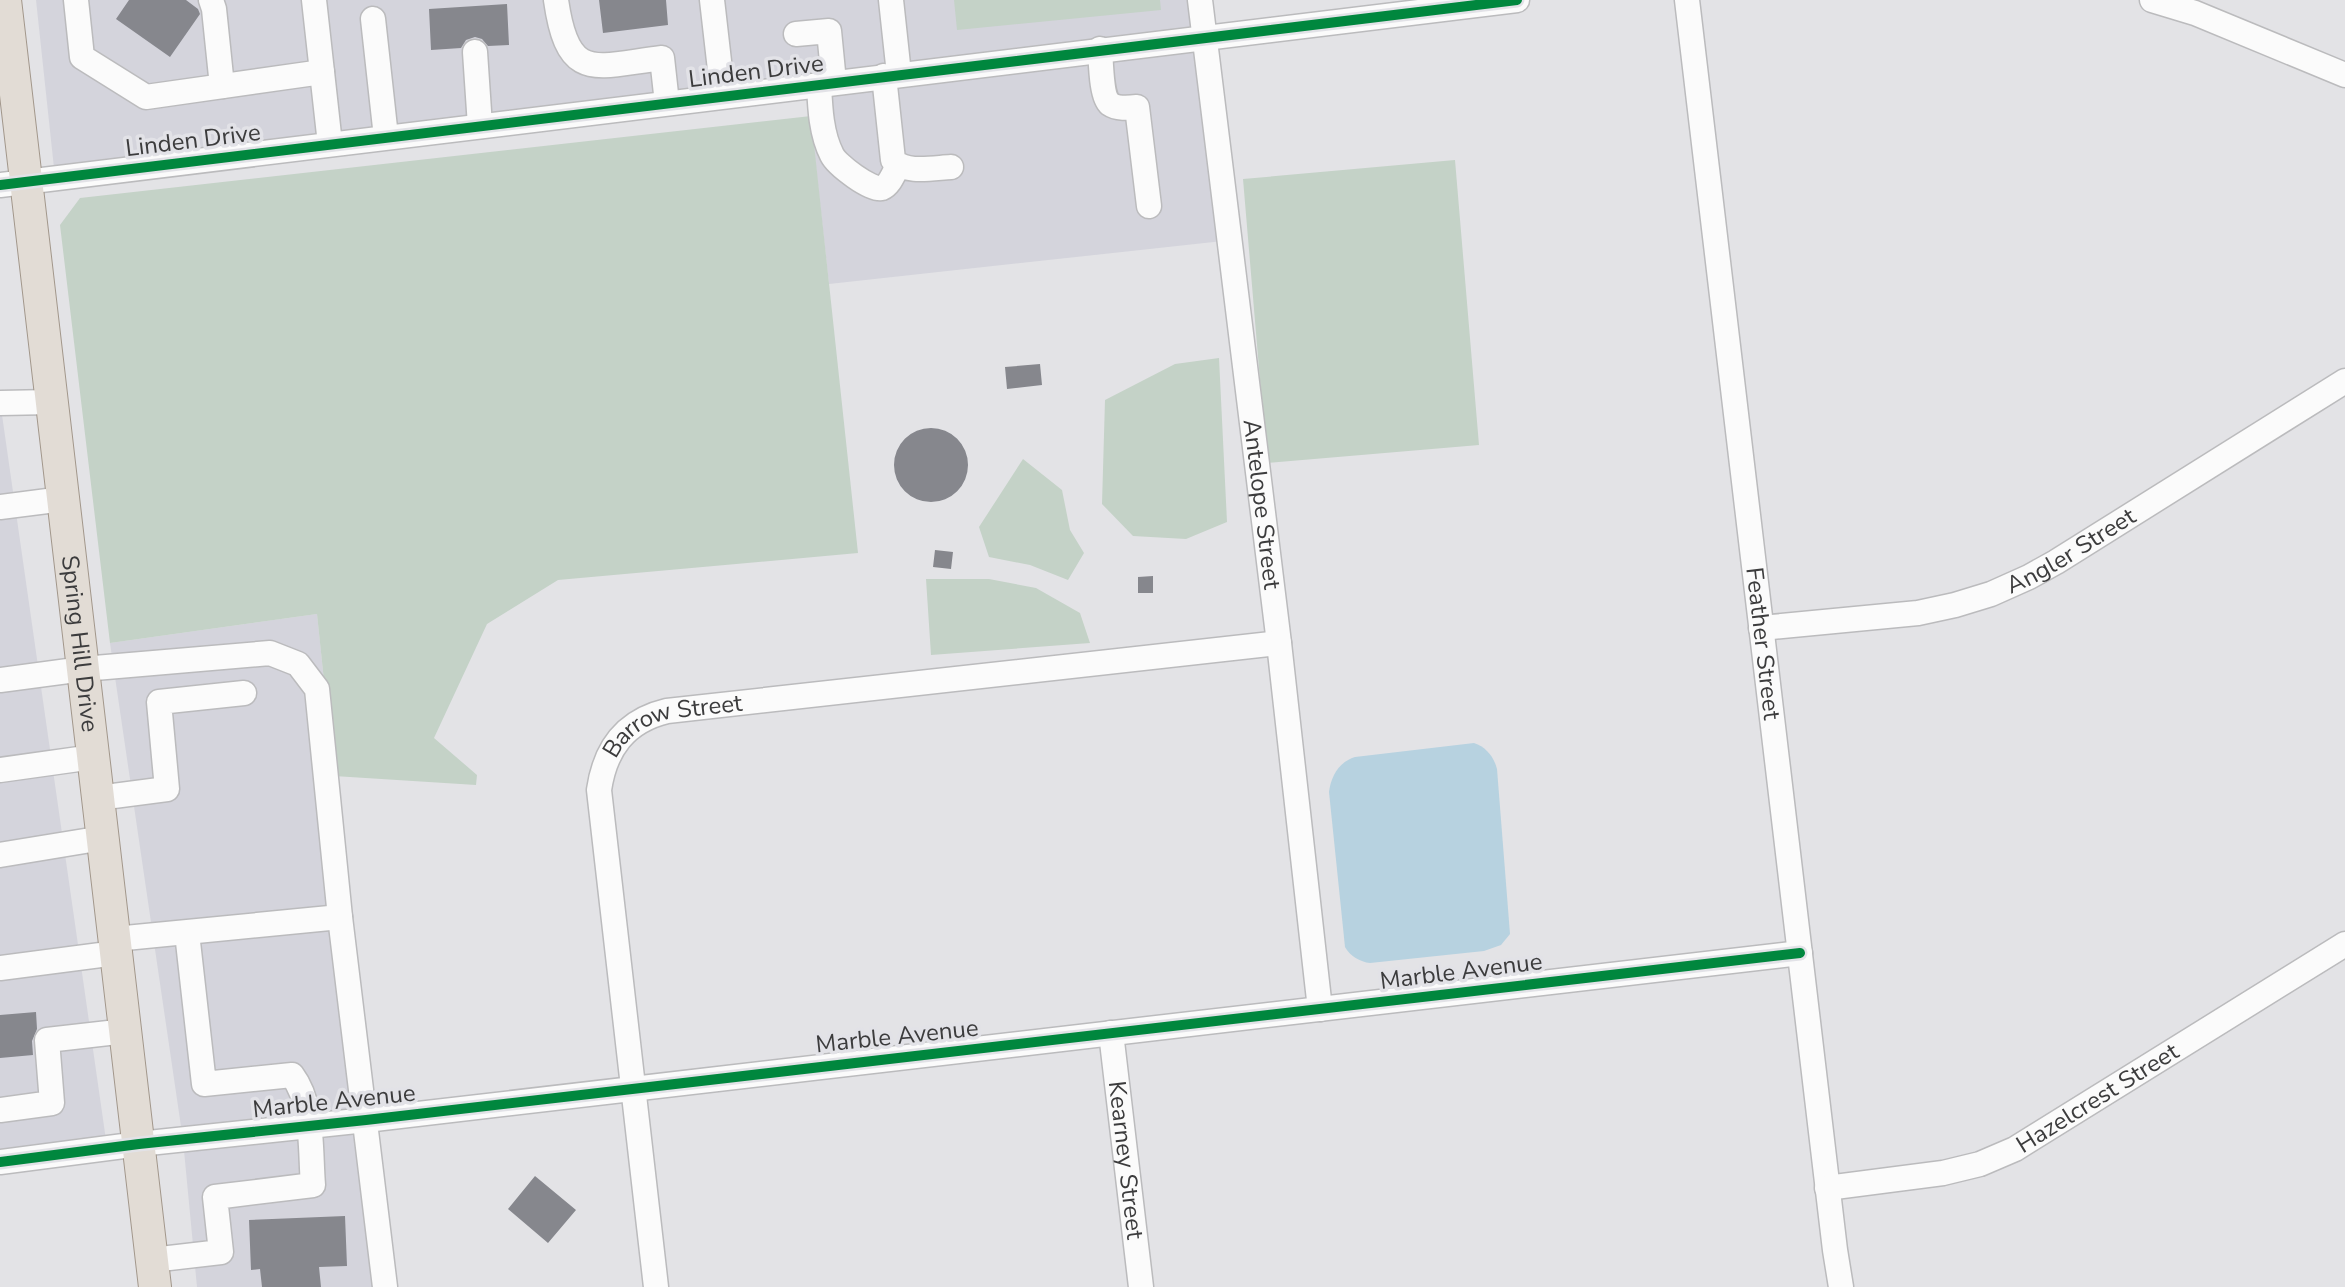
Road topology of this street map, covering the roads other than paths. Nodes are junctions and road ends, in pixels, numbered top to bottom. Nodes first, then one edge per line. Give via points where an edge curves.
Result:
1 (76, 0) edge
2 (211, 0) edge
3 (314, 0) edge
4 (556, 0) edge
5 (712, 0) edge
6 (891, 0) edge
7 (1200, 0) edge
8 (1517, 0) edge
9 (1687, 0) edge
10 (2152, 0) edge
11 (4, 17) edge
12 (373, 19) dead end
13 (796, 34) dead end
14 (1205, 37) junction
15 (1100, 49) junction
16 (475, 52) dead end
17 (322, 72) junction
18 (892, 75) junction
19 (2345, 75) edge
20 (826, 83) junction
21 (222, 86) junction
22 (723, 96) junction
23 (667, 103) junction
24 (480, 126) junction
25 (387, 137) junction
26 (330, 144) junction
27 (898, 166) junction
28 (951, 167) dead end
29 (13, 183) edge
30 (1149, 206) dead end
31 (2345, 381) edge
32 (52, 402) junction
33 (0, 403) edge
34 (63, 499) junction
35 (0, 507) edge
36 (1761, 628) junction
37 (1279, 643) junction
38 (83, 670) junction
39 (0, 680) edge
40 (244, 693) dead end
41 (93, 757) junction
42 (0, 770) edge
43 (98, 798) junction
44 (103, 838) junction
45 (0, 855) edge
46 (340, 917) junction
47 (187, 933) junction
48 (2345, 944) edge
49 (116, 946) junction
50 (1800, 953) junction
51 (0, 968) edge
52 (1320, 1009) junction
53 (125, 1031) junction
54 (1111, 1033) junction
55 (632, 1088) junction
56 (0, 1110) edge
57 (366, 1119) junction
58 (309, 1124) junction
59 (139, 1144) junction
60 (0, 1162) edge
61 (1827, 1188) junction
62 (154, 1273) edge
63 (385, 1287) edge
64 (656, 1287) edge
65 (1140, 1287) edge
66 (1841, 1287) edge

1 - 21 street via 82,57 146,97
2 - 21 street
3 - 17 street
4 - 23 street via 560,26 573,55 583,63 594,66 662,58
5 - 22 street
6 - 18 street
7 - 14 street, Antelope Street
8 - 14 street, Linden Drive
9 - 36 street, Feather Street
10 - 19 street
11 - 29 main road, Spring Hill Drive
12 - 25 street
13 - 20 street via 829,31
14 - 15 street, Linden Drive
14 - 37 street, Antelope Street
15 - 18 street, Linden Drive
15 - 30 street via 1105,98 1111,105 1137,107
16 - 24 street
17 - 21 street
17 - 26 street
18 - 20 street, Linden Drive
18 - 27 street via 893,160
20 - 22 street, Linden Drive
20 - 27 street via 820,112 833,157 874,188 887,184
22 - 23 street, Linden Drive
23 - 24 street, Linden Drive
24 - 25 street, Linden Drive
25 - 26 street, Linden Drive
26 - 29 street, Linden Drive
27 - 28 street
29 - 32 main road, Spring Hill Drive
31 - 36 street, Angler Street via 2056,562 1991,594 1918,613
32 - 33 street
32 - 34 main road, Spring Hill Drive
34 - 35 street
34 - 38 main road, Spring Hill Drive
36 - 50 street, Feather Street
37 - 52 street, Antelope Street
37 - 55 street, Barrow Street via 667,711 641,720 624,732 610,751 599,790
38 - 39 street
38 - 41 main road, Spring Hill Drive
38 - 46 street via 270,653 298,664 317,690
40 - 43 street via 159,702 167,789
41 - 42 street
41 - 43 main road, Spring Hill Drive
43 - 44 main road, Spring Hill Drive
44 - 45 street
44 - 49 main road, Spring Hill Drive
46 - 47 street
46 - 57 street
47 - 49 street
47 - 58 street via 204,1084 292,1075 302,1087
48 - 61 street, Hazelcrest Street via 2015,1149 1943,1173
49 - 51 street
49 - 53 main road, Spring Hill Drive
50 - 52 street, Marble Avenue
50 - 61 street, Feather Street
52 - 54 street, Marble Avenue
53 - 56 street via 47,1040 52,1103
53 - 59 main road, Spring Hill Drive
54 - 55 street, Marble Avenue
54 - 65 street, Kearney Street
55 - 57 street, Marble Avenue
55 - 64 street, Barrow Street
57 - 58 street, Marble Avenue
57 - 63 street
58 - 59 street, Marble Avenue
58 - 62 street via 313,1185 215,1197 221,1252
59 - 60 street, Marble Avenue
59 - 62 main road, Spring Hill Drive
61 - 66 street, Feather Street

